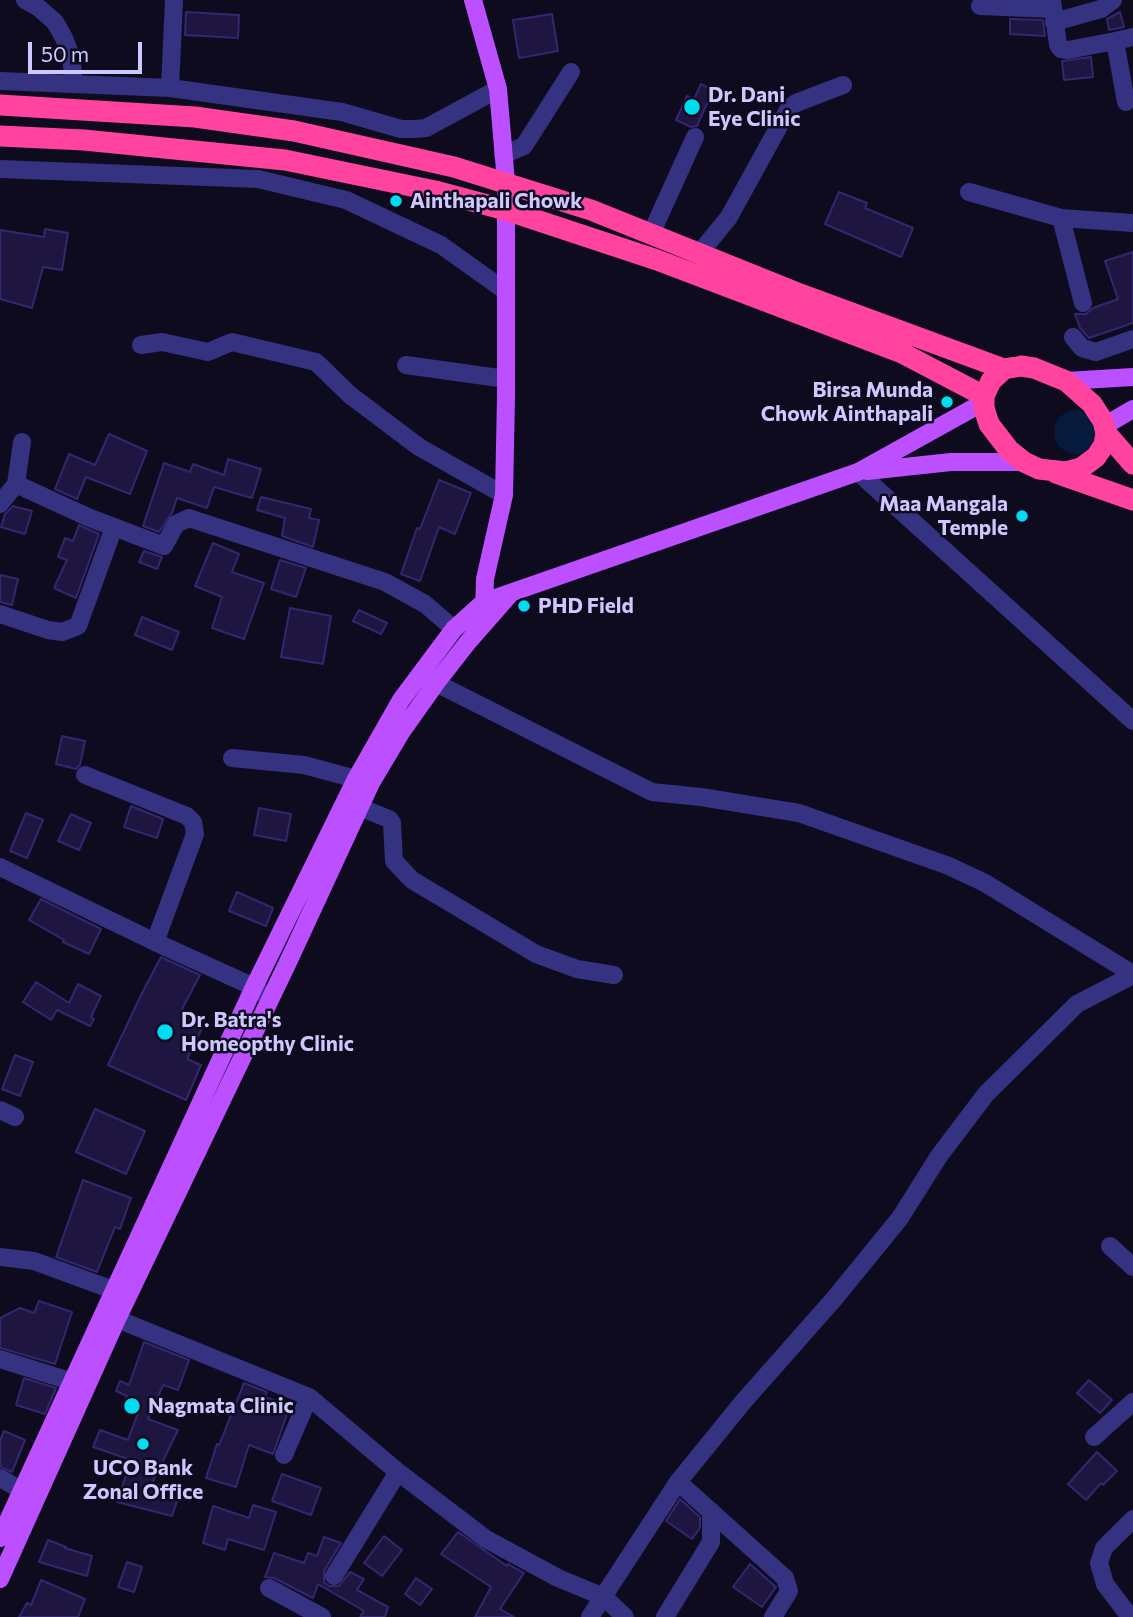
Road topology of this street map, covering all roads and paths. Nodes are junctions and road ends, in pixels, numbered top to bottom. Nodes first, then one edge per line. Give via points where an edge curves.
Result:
1 (25, 0) edge
2 (174, 0) edge
3 (472, 0) edge
4 (1113, 0) edge
5 (980, 6) dead end
6 (1053, 11) edge
7 (1133, 37) edge
8 (1115, 41) junction
9 (571, 72) dead end
10 (1128, 80) edge
11 (0, 81) edge
12 (74, 84) junction
13 (843, 85) dead end
14 (170, 88) junction
15 (498, 89) junction
16 (1126, 102) dead end
17 (0, 105) edge
18 (0, 136) edge
19 (695, 137) dead end
20 (503, 155) junction
21 (0, 169) edge
22 (506, 182) junction
23 (968, 192) dead end
24 (506, 210) junction
25 (1062, 218) junction
26 (1133, 223) edge
27 (651, 234) junction
28 (699, 254) junction
29 (505, 290) junction
30 (1083, 303) dead end
31 (1073, 337) dead end
32 (1133, 339) edge
33 (141, 345) dead end
34 (406, 365) dead end
35 (1004, 369) junction
36 (1133, 377) edge
37 (506, 379) junction
38 (1066, 381) junction
39 (984, 399) junction
40 (1133, 409) edge
41 (1105, 430) junction
42 (22, 442) dead end
43 (1024, 462) junction
44 (1133, 464) edge
45 (858, 472) junction
46 (1053, 472) junction
47 (16, 484) junction
48 (503, 495) junction
49 (1133, 500) edge
50 (0, 504) edge
51 (114, 527) junction
52 (511, 593) junction
53 (484, 603) junction
54 (0, 614) edge
55 (483, 625) junction
56 (454, 629) junction
57 (436, 683) junction
58 (1133, 721) edge
59 (232, 758) dead end
60 (85, 775) dead end
61 (356, 779) junction
62 (359, 807) junction
63 (0, 867) edge
64 (155, 942) junction
65 (1133, 974) edge
66 (614, 975) dead end
67 (254, 987) junction
68 (270, 998) junction
69 (1110, 1246) dead end
70 (0, 1257) edge
71 (1133, 1267) edge
72 (113, 1290) junction
73 (117, 1319) junction
74 (0, 1359) edge
75 (70, 1381) junction
76 (309, 1397) junction
77 (1133, 1402) edge
78 (1094, 1437) dead end
79 (284, 1455) dead end
80 (398, 1472) junction
81 (0, 1478) edge
82 (677, 1482) junction
83 (21, 1490) junction
84 (711, 1511) junction
85 (1133, 1519) edge
86 (0, 1538) edge
87 (334, 1576) dead end
88 (0, 1579) edge
89 (269, 1588) dead end
90 (604, 1597) junction
91 (322, 1617) edge
92 (590, 1617) edge
93 (625, 1617) edge
94 (665, 1617) edge
95 (773, 1617) edge
96 (1130, 1617) edge

1 - 12 street via 55,22 71,56
2 - 14 street
3 - 15 main road
4 - 6 street via 1101,9
5 - 6 street
6 - 8 street via 1061,49
7 - 8 street
8 - 10 street
9 - 20 street via 524,146
10 - 16 street
11 - 12 street
12 - 14 street
13 - 28 street via 789,108 729,218
14 - 15 street via 342,112 415,130
15 - 20 main road
17 - 22 highway via 195,117 293,131
18 - 24 highway via 285,160
19 - 27 street
20 - 22 main road
21 - 29 street via 258,179 346,200 441,245
22 - 24 main road
22 - 27 highway
23 - 25 street
24 - 29 main road
24 - 39 highway via 657,260 902,353
25 - 26 street
25 - 30 street
27 - 28 highway
28 - 35 highway
29 - 37 main road
31 - 32 street via 1082,348 1096,352
33 - 48 street via 162,342 208,352 232,342 316,362 419,447
34 - 37 street
35 - 38 highway via 1034,368
35 - 39 highway via 991,381
36 - 38 main road
37 - 48 main road
38 - 41 highway via 1092,404
39 - 43 highway via 989,424
39 - 45 main road
40 - 41 main road
41 - 44 highway
41 - 46 highway via 1104,445 1096,457 1081,468
42 - 47 street
43 - 45 main road via 951,462
43 - 46 highway
45 - 52 main road
45 - 58 street
46 - 49 highway
47 - 50 street
47 - 51 street
48 - 53 main road
51 - 54 street via 78,626 48,631
51 - 56 street via 164,546 176,524 189,518 393,586 425,604
52 - 53 main road
52 - 55 main road
53 - 55 main road
53 - 56 main road
55 - 57 main road
56 - 61 main road via 401,700
57 - 62 main road via 402,731
57 - 65 street via 652,792 799,813 949,866 985,883
59 - 61 street via 304,765
60 - 64 street via 193,822 194,834
61 - 67 main road
62 - 66 street via 392,823 394,861 412,880 536,954 577,969
62 - 68 main road
63 - 64 street
64 - 67 street
65 - 82 street via 1077,1004 986,1094 900,1218
67 - 68 street
67 - 72 main road
68 - 73 main road
69 - 71 street
70 - 72 street via 34,1261
72 - 75 main road
73 - 76 street
73 - 88 main road
74 - 75 street
75 - 83 main road
76 - 79 street
76 - 80 street
77 - 78 street
80 - 87 street
80 - 90 street via 486,1539
81 - 83 street
82 - 84 street
82 - 90 street
83 - 86 main road
84 - 94 street via 710,1542
84 - 95 street via 785,1578 789,1591
85 - 96 street via 1104,1548 1099,1563 1105,1584
89 - 91 street
90 - 92 street
90 - 93 street

